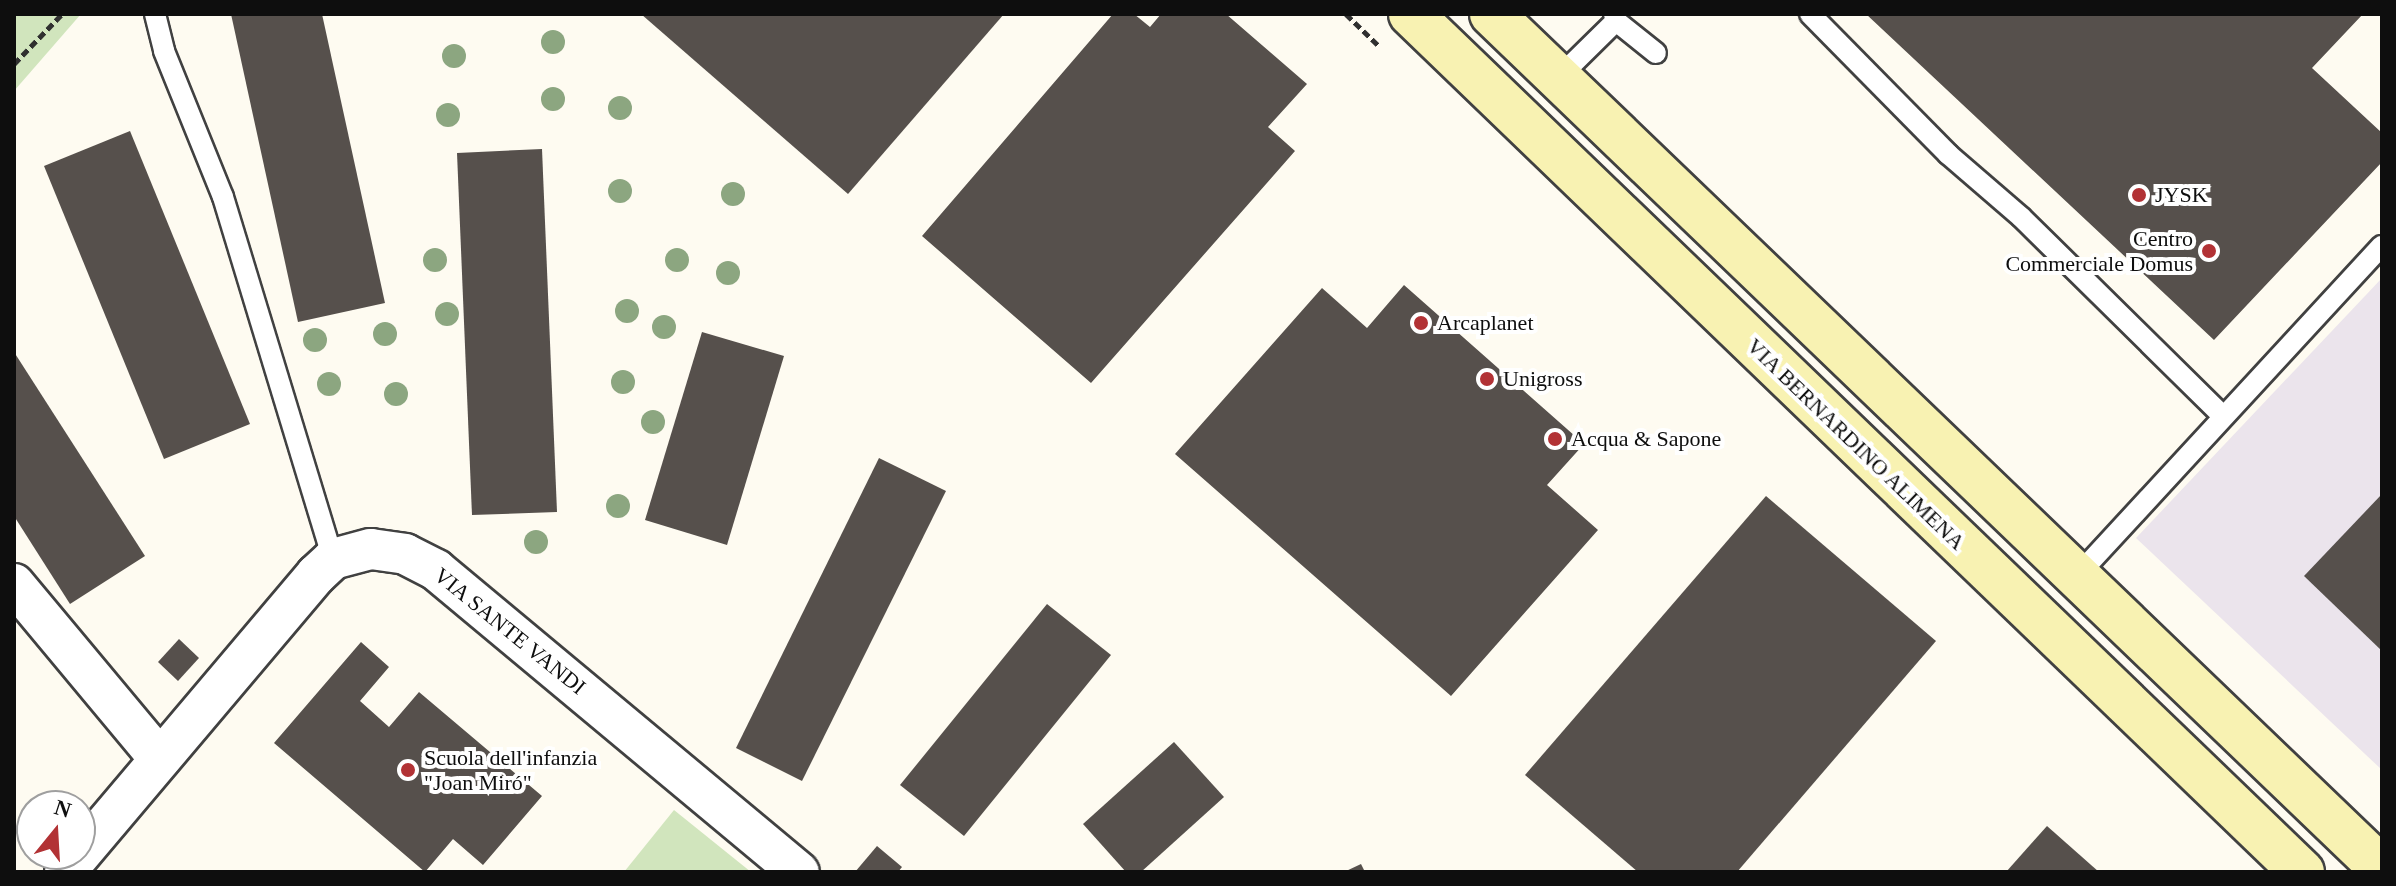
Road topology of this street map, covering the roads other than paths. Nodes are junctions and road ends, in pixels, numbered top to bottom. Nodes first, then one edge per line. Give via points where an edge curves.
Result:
1 (155, 14) edge
2 (1411, 14) edge
3 (1810, 14) edge
4 (1615, 18) edge
5 (1514, 23) edge
6 (1656, 53) dead end
7 (1559, 77) junction
8 (2382, 246) edge
9 (2223, 416) junction
10 (333, 559) junction
11 (2077, 576) junction
12 (14, 584) edge
13 (160, 759) junction
14 (2382, 869) edge
15 (65, 872) edge
16 (799, 872) edge
17 (2302, 872) edge

1 - 10 lane via 164,51 223,197
2 - 17 street, VIA BERNARDINO ALIMENA
3 - 9 lane
4 - 6 lane
4 - 7 lane
5 - 7 street
7 - 11 street
8 - 9 lane
9 - 11 lane
10 - 13 street
10 - 16 street, VIA SANTE VANDI via 352,551 388,550 436,570
11 - 14 street
12 - 13 street
13 - 15 street

